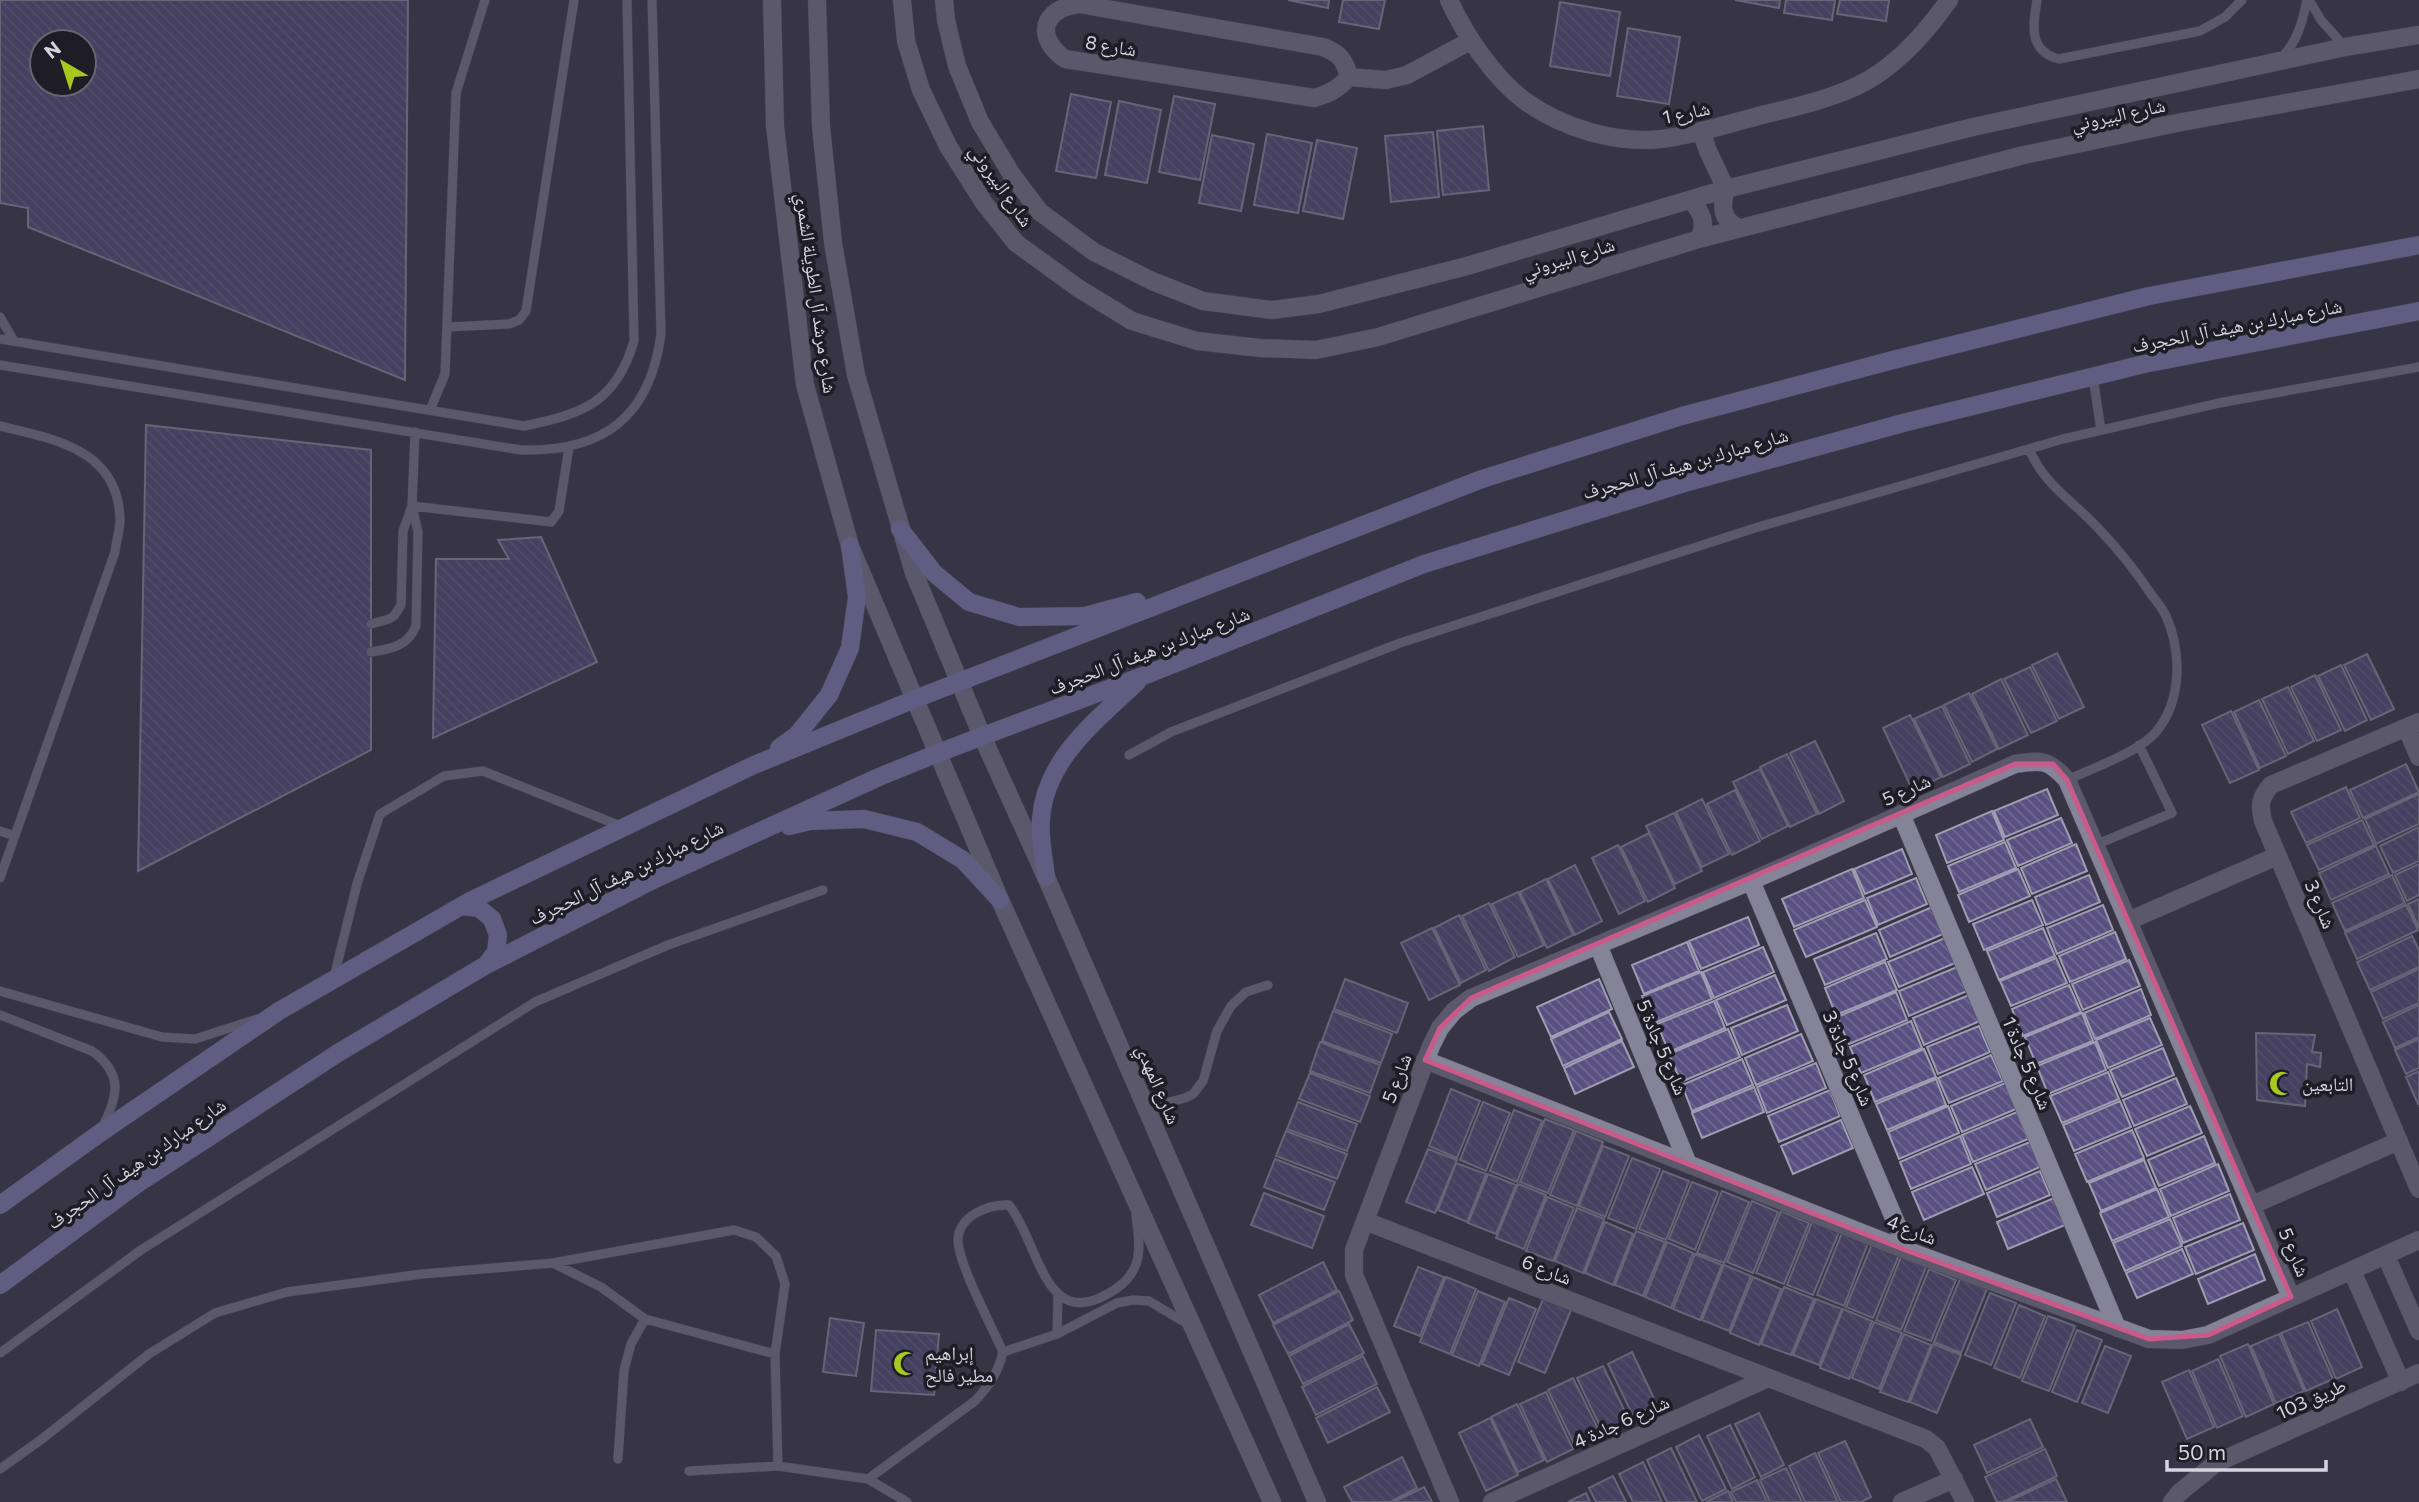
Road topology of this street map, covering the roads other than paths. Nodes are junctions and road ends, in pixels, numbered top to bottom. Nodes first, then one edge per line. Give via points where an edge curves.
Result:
1 (485, 0) edge
2 (574, 0) edge
3 (627, 0) edge
4 (652, 0) edge
5 (772, 0) edge
6 (817, 0) edge
7 (902, 0) edge
8 (944, 0) edge
9 (1449, 0) edge
10 (1949, 0) edge
11 (2037, 0) edge
12 (2242, 0) edge
13 (2308, 0) edge
14 (2419, 35) edge
15 (1470, 41) junction
16 (2345, 47) junction
17 (2277, 62) junction
18 (1349, 77) junction
19 (2419, 79) edge
20 (1701, 131) junction
21 (1726, 189) junction
22 (1691, 200) junction
23 (1739, 228) junction
24 (1699, 239) junction
25 (2419, 244) edge
26 (2419, 311) edge
27 (0, 317) edge
28 (447, 327) junction
29 (0, 339) edge
30 (14, 341) junction
31 (0, 365) edge
32 (2419, 367) edge
33 (2093, 377) junction
34 (430, 410) junction
35 (0, 426) edge
36 (2101, 430) junction
37 (415, 432) junction
38 (569, 447) junction
39 (2029, 449) junction
40 (412, 506) junction
41 (900, 529) junction
42 (850, 546) junction
43 (1219, 581) junction
44 (371, 624) dead end
45 (371, 652) dead end
46 (1143, 676) junction
47 (960, 683) junction
48 (915, 699) junction
49 (2413, 726) edge
50 (982, 736) junction
51 (2139, 745) junction
52 (938, 753) junction
53 (1129, 755) dead end
54 (2419, 757) edge
55 (754, 765) junction
56 (2067, 780) junction
57 (1901, 814) junction
58 (624, 828) junction
59 (0, 831) edge
60 (752, 835) junction
61 (15, 836) junction
62 (2095, 845) junction
63 (2277, 856) junction
64 (1046, 877) junction
65 (0, 878) edge
66 (1751, 881) junction
67 (823, 890) dead end
68 (1000, 900) junction
69 (463, 905) junction
70 (2128, 920) junction
71 (1598, 945) junction
72 (486, 965) junction
73 (333, 980) junction
74 (1268, 985) dead end
75 (0, 991) edge
76 (279, 1012) junction
77 (0, 1015) edge
78 (1425, 1060) junction
79 (1146, 1108) junction
80 (100, 1133) junction
81 (2399, 1141) junction
82 (1688, 1164) junction
83 (2419, 1189) edge
84 (1133, 1197) junction
85 (0, 1205) edge
86 (2252, 1205) junction
87 (1365, 1221) junction
88 (2419, 1240) edge
89 (1909, 1251) junction
90 (2386, 1256) junction
91 (553, 1263) junction
92 (2351, 1271) junction
93 (0, 1284) edge
94 (1058, 1295) junction
95 (2291, 1297) junction
96 (645, 1319) junction
97 (1194, 1328) junction
98 (2117, 1328) junction
99 (2419, 1331) edge
100 (1057, 1334) junction
101 (1003, 1352) junction
102 (0, 1353) edge
103 (775, 1354) junction
104 (2419, 1373) edge
105 (1768, 1378) junction
106 (2401, 1382) junction
107 (618, 1459) dead end
108 (778, 1466) junction
109 (0, 1469) edge
110 (689, 1471) dead end
111 (869, 1479) junction
112 (1954, 1479) junction
113 (907, 1502) edge
114 (1272, 1502) edge
115 (1317, 1502) edge
116 (1450, 1502) edge
117 (1492, 1502) edge
118 (1902, 1502) edge
119 (1965, 1502) edge
120 (2172, 1502) edge

1 - 28 lane via 456,93
2 - 28 lane via 526,311 509,324
3 - 34 lane via 634,341 627,363 612,386 589,407 564,418 524,426
4 - 38 lane via 661,334 657,361 632,412 614,427
5 - 42 street, شارع مرشد آل الطويلة الشمري via 775,126 806,385
6 - 41 street, شارع مرشد آل الطويلة الشمري via 821,126 833,243 856,375
7 - 24 street, شارع البيروني via 906,41 921,90 948,146 1016,243 1132,321 1197,341 1316,350 1378,337
8 - 22 street, شارع البيروني via 957,66 980,122 1040,212 1094,252 1203,301 1272,310 1319,304
9 - 15 street, شارع 1
10 - 20 street, شارع 1 via 1898,59 1857,86
11 - 12 lane via 2034,32 2039,48 2059,59 2200,31 2225,17
13 - 16 lane
13 - 17 lane via 2292,48
14 - 16 street, شارع البيروني
15 - 18 street via 1407,75 1385,80
15 - 20 street, شارع 1 via 1525,101 1589,132 1660,139
16 - 17 street, شارع البيروني
17 - 21 street, شارع البيروني via 1973,127
18 - 18 street, شارع 8 via 1346,63 1323,47 1079,4 1056,11 1046,29 1052,50 1065,59 1314,98 1340,88
19 - 23 street, شارع البيروني via 2024,155
20 - 21 street
21 - 22 street, شارع البيروني
21 - 23 street via 1723,209 1726,218
22 - 24 street via 1703,219
23 - 24 street, شارع البيروني
25 - 43 main road, شارع مبارك بن هيف آل الحجرف via 2149,296 1682,416 1482,479
26 - 33 main road, شارع مبارك بن هيف آل الحجرف
27 - 30 lane
28 - 34 lane via 445,374
29 - 30 lane
30 - 34 lane
31 - 37 lane
32 - 36 lane via 2219,402
33 - 36 lane
33 - 46 main road, شارع مبارك بن هيف آل الحجرف via 1702,479 1424,564
35 - 61 lane via 57,440 103,468 116,492 120,521 115,552
36 - 39 lane
37 - 38 lane via 521,450
37 - 40 lane
38 - 40 lane via 559,512 551,522
39 - 51 lane via 2053,487 2132,566 2166,616 2178,665 2172,705 2155,734
39 - 53 lane via 1755,528 1400,643 1171,732
40 - 44 lane via 403,531 401,605 394,616
40 - 45 lane via 418,532 416,626 400,646
41 - 43 main road via 934,573 969,602 1019,617 1085,616
41 - 47 street, شارع مرشد آل الطويلة الشمري
42 - 48 street, شارع مرشد آل الطويلة الشمري
42 - 55 main road via 857,597 845,660 829,695 797,735
43 - 47 main road, شارع مبارك بن هيف آل الحجرف
46 - 50 main road, شارع مبارك بن هيف آل الحجرف
46 - 64 main road via 1073,743 1048,783 1041,820
47 - 48 main road, شارع مبارك بن هيف آل الحجرف
47 - 50 street, شارع المهدي
48 - 52 street
48 - 55 main road, شارع مبارك بن هيف آل الحجرف
49 - 54 street
49 - 63 street, شارع 3 via 2271,785 2259,805
50 - 52 main road, شارع مبارك بن هيف آل الحجرف
50 - 64 street, شارع المهدي
51 - 56 lane
51 - 62 lane via 2172,813
52 - 60 main road, شارع مبارك بن هيف آل الحجرف
52 - 68 street
55 - 58 main road, شارع مبارك بن هيف آل الحجرف
56 - 57 street, شارع 5 via 2053,764 2038,760 2015,764
56 - 62 street, شارع 5
57 - 66 street, شارع 5
57 - 98 street, شارع 5 جادة 1
58 - 69 main road, شارع مبارك بن هيف آل الحجرف
58 - 73 lane via 483,771 444,776 380,814
59 - 61 lane
60 - 68 main road via 810,821 864,819 917,832 963,860
60 - 72 main road, شارع مبارك بن هيف آل الحجرف
61 - 65 lane
62 - 70 street, شارع 5
63 - 70 street
63 - 81 street, شارع 3
64 - 79 street, شارع المهدي
66 - 71 street, شارع 5
66 - 89 street, شارع 5 جادة 3
67 - 102 lane via 668,945 535,1002 141,1250
68 - 84 street
69 - 72 main road via 479,908 492,919 498,935 496,951
69 - 73 main road, شارع مبارك بن هيف آل الحجرف
70 - 86 street, شارع 5
71 - 78 street, شارع 5 via 1471,998 1440,1028
71 - 82 street, شارع 5 جادة 5
72 - 93 main road, شارع مبارك بن هيف آل الحجرف via 338,1053 137,1184
73 - 76 main road, شارع مبارك بن هيف آل الحجرف
74 - 79 lane via 1246,992 1231,1006 1217,1031 1199,1088 1185,1098
75 - 76 lane via 178,1039 195,1039
76 - 80 main road, شارع مبارك بن هيف آل الحجرف
77 - 80 lane via 102,1058 112,1071 116,1089
78 - 82 street, شارع 4
78 - 87 street, شارع 5
79 - 115 street, شارع المهدي
80 - 85 main road, شارع مبارك بن هيف آل الحجرف
81 - 83 street, شارع 3
81 - 86 street
82 - 89 street, شارع 4
84 - 94 lane via 1139,1256 1133,1275 1103,1296 1086,1301 1068,1301
84 - 97 street
86 - 95 street, شارع 5
87 - 105 street, شارع 6
87 - 116 street via 1353,1250 1354,1275
88 - 90 street
89 - 98 street, شارع 4
90 - 92 street, شارع 4
90 - 99 street
91 - 96 lane via 601,1287
91 - 103 lane via 734,1230 756,1237 776,1256 785,1284
91 - 109 lane via 287,1292 215,1313 149,1354
92 - 95 street, شارع 4
92 - 106 street
94 - 100 lane
94 - 101 lane via 1049,1286 1020,1218 1009,1205 975,1213 959,1232 958,1245
95 - 98 street, شارع 4 via 2208,1335 2182,1340 2149,1339
96 - 103 lane
96 - 107 lane via 624,1370
97 - 100 lane via 1149,1301 1133,1300 1117,1303
97 - 114 street
100 - 101 lane
101 - 111 lane via 990,1385 975,1401
103 - 108 lane
104 - 106 street, طريق 103
105 - 112 street, شارع 6 via 1926,1439 1937,1448
105 - 117 street, شارع 6 جادة 4
106 - 120 street, طريق 103 via 2216,1463
108 - 110 lane
108 - 111 lane
111 - 113 lane
112 - 118 street
112 - 119 street, شارع 6

